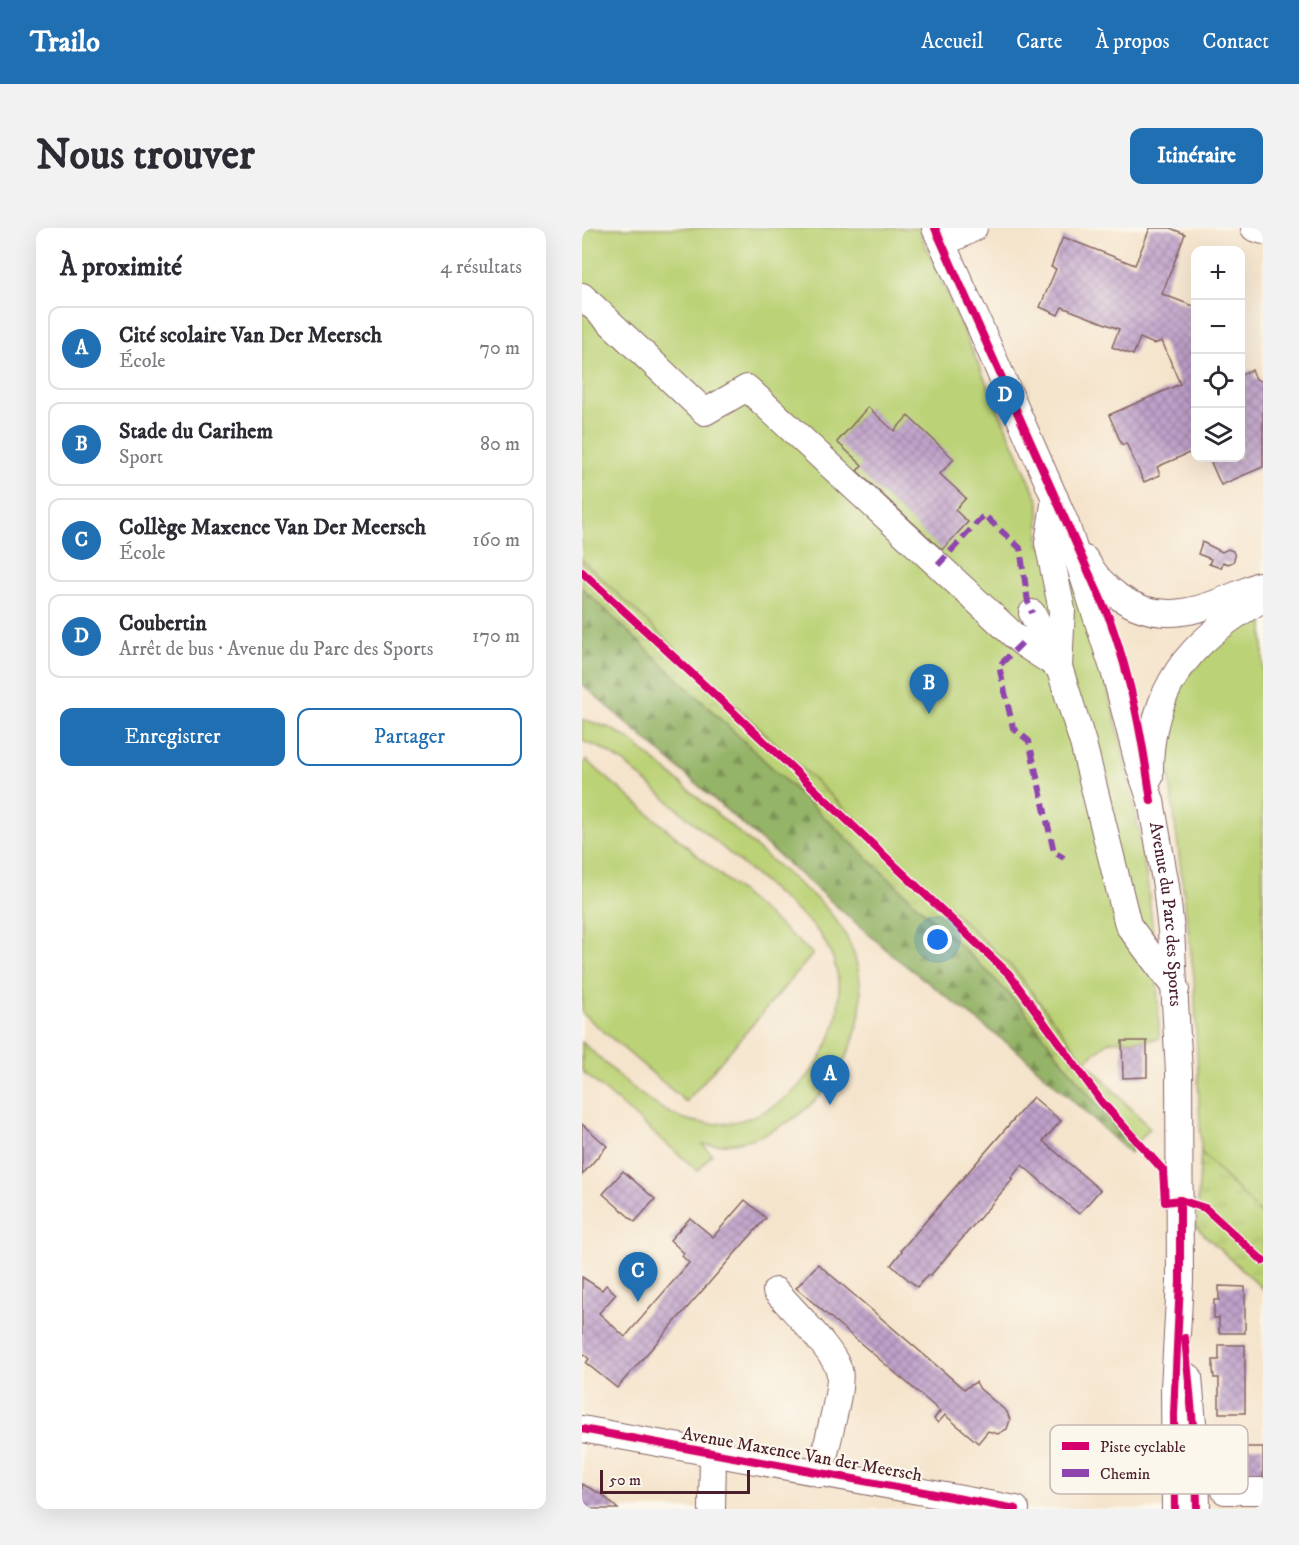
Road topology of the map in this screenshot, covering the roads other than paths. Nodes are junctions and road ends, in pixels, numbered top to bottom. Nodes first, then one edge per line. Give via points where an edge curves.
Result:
1 (974, 228) edge
2 (1254, 228) edge
3 (1263, 231) edge
4 (938, 236) edge
5 (582, 296) edge
6 (1055, 497) junction
7 (1066, 524) junction
8 (1263, 583) edge
9 (1263, 599) edge
10 (1032, 613) dead end
11 (1059, 667) junction
12 (1151, 801) junction
13 (1176, 989) junction
14 (1180, 1281) junction
15 (776, 1291) dead end
16 (1174, 1425) edge
17 (1193, 1425) edge
18 (582, 1429) edge
19 (713, 1454) junction
20 (820, 1473) junction
21 (1197, 1494) edge
22 (712, 1509) edge
23 (1016, 1509) edge
24 (1197, 1509) edge

1 - 4 street
2 - 3 street
4 - 6 street, Avenue du Parc des Sports
5 - 11 street via 705,412 747,388 1022,643
6 - 7 street, Avenue du Parc des Sports
6 - 11 street via 1048,543 1062,610
7 - 8 street via 1098,577 1111,591 1138,608 1170,614 1191,611
7 - 12 street, Avenue du Parc des Sports
9 - 12 street via 1196,646 1173,679 1152,739
10 - 11 street
11 - 13 street via 1083,743 1128,925
12 - 13 street, Avenue du Parc des Sports via 1166,886
13 - 14 street, Avenue du Parc des Sports
14 - 16 street, Avenue du Parc des Sports
14 - 17 street, Avenue du Parc des Sports
15 - 20 street via 839,1371
18 - 19 street, Avenue Maxence Van der Meersch
19 - 20 street, Avenue Maxence Van der Meersch
19 - 22 street
20 - 23 street, Avenue Maxence Van der Meersch
21 - 24 street, Avenue du Parc des Sports

